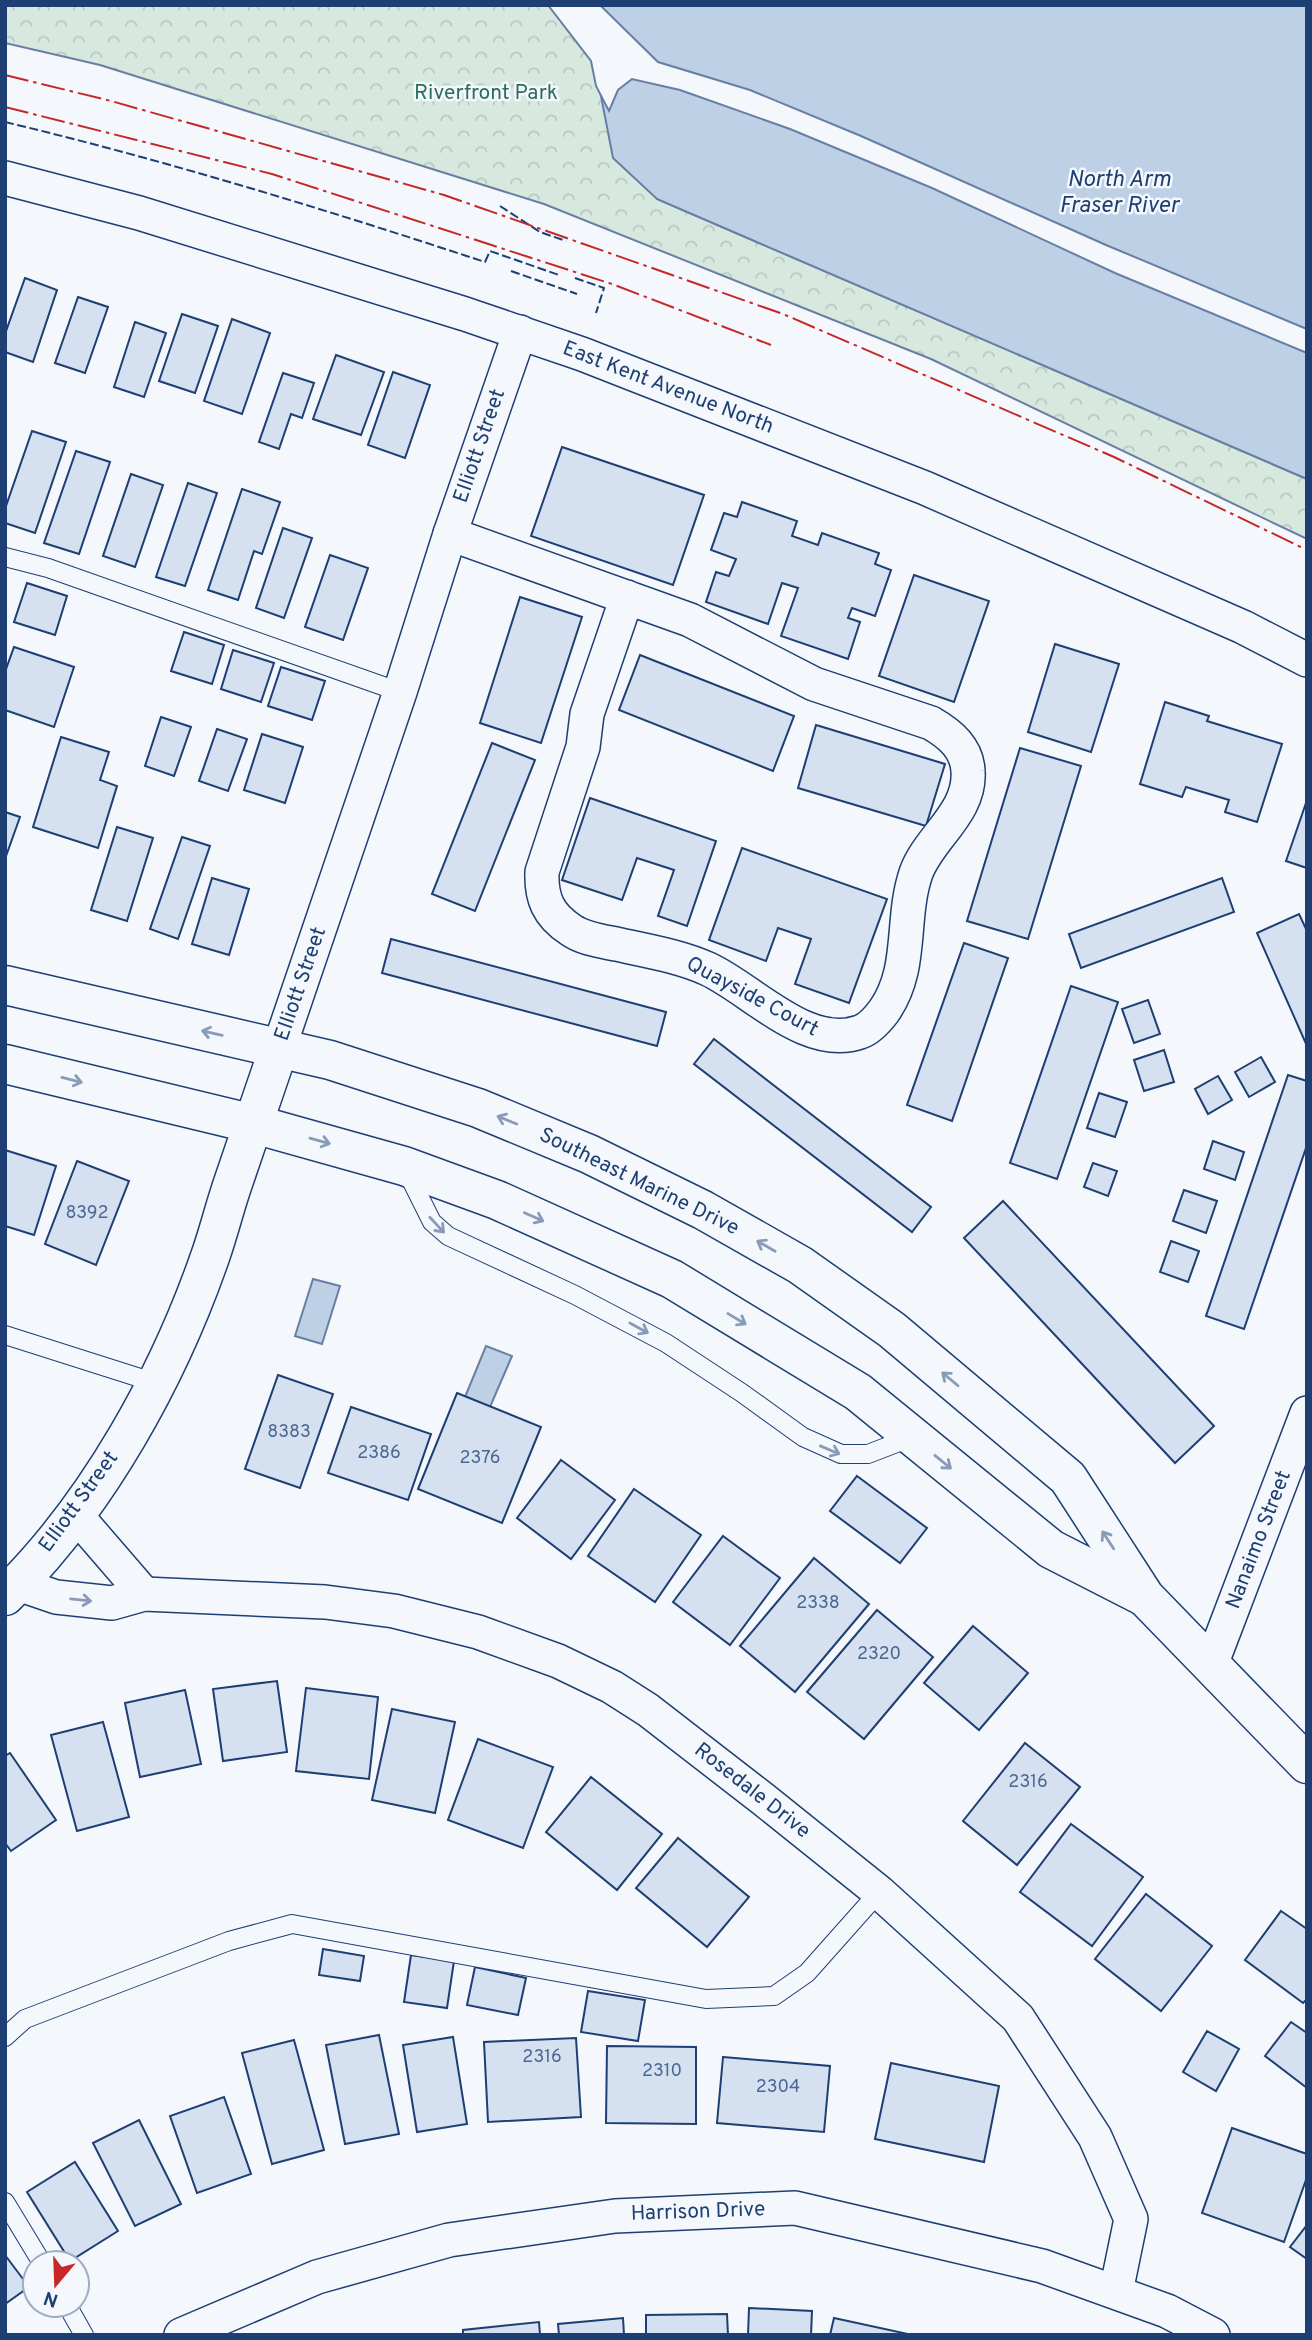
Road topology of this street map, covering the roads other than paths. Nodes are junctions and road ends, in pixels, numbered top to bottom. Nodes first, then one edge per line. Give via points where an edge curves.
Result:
1 (5, 178) edge
2 (520, 332) junction
3 (450, 534) junction
4 (5, 557) edge
5 (627, 597) junction
6 (1307, 660) edge
7 (400, 692) junction
8 (5, 985) edge
9 (279, 1048) junction
10 (5, 1064) edge
11 (254, 1124) junction
12 (404, 1166) junction
13 (5, 1335) edge
14 (156, 1382) junction
15 (1307, 1413) edge
16 (913, 1437) junction
17 (75, 1514) junction
18 (11, 1590) edge
19 (144, 1594) junction
20 (1145, 1597) junction
21 (1211, 1665) junction
22 (1307, 1765) edge
23 (879, 1892) junction
24 (5, 2037) edge
25 (5, 2202) edge
26 (34, 2249) edge
27 (1116, 2292) junction
28 (75, 2319) edge
29 (85, 2335) edge
30 (181, 2335) edge
31 (1213, 2335) edge

1 - 2 street, East Kent Avenue North via 139,213
2 - 3 street, Elliott Street
2 - 6 street, East Kent Avenue North via 925,488 1243,627
3 - 5 street, Quayside Court
3 - 7 street, Elliott Street
4 - 7 lane
5 - 5 street, Quayside Court via 690,620 814,684 932,723 946,731 967,757 969,774 960,805 916,873 895,996 863,1031 846,1036 806,1029 710,970 572,931 545,903 542,872 583,747 587,714
7 - 9 street, Elliott Street
9 -> 8 main road, Southeast Marine Drive
9 - 11 main road, Elliott Street
20 -> 9 main road, Southeast Marine Drive via 1068,1478 892,1330 800,1265 703,1210 589,1154 478,1108
10 -> 11 main road, Southeast Marine Drive
11 -> 12 main road, Southeast Marine Drive
11 - 14 main road, Elliott Street via 211,1255
12 -> 16 main road, Southeast Marine Drive via 498,1200 672,1279 858,1392
12 -> 16 lane via 432,1222 448,1236 666,1343 803,1437 841,1454 868,1454
13 - 14 lane
14 - 17 main road, Elliott Street
15 - 21 street, Nanaimo Street
16 -> 20 main road, Southeast Marine Drive via 1051,1549
17 - 18 main road, Elliott Street
17 - 19 street
18 -> 19 street, Rosedale Drive via 112,1603
19 - 23 street, Rosedale Drive via 325,1602 394,1611 478,1632 558,1661 648,1710
20 - 21 main road, Southeast Marine Drive
21 - 22 main road, Southeast Marine Drive
23 - 24 lane via 807,1973 775,1996 706,1999 292,1924 229,1941 25,2019
23 - 27 street, Rosedale Drive via 1018,2018 1095,2137 1131,2220
25 - 26 lane
27 - 30 street, Harrison Drive via 1042,2266 795,2208 615,2216 449,2240 317,2277
27 - 31 street, Harrison Drive
28 - 29 lane

